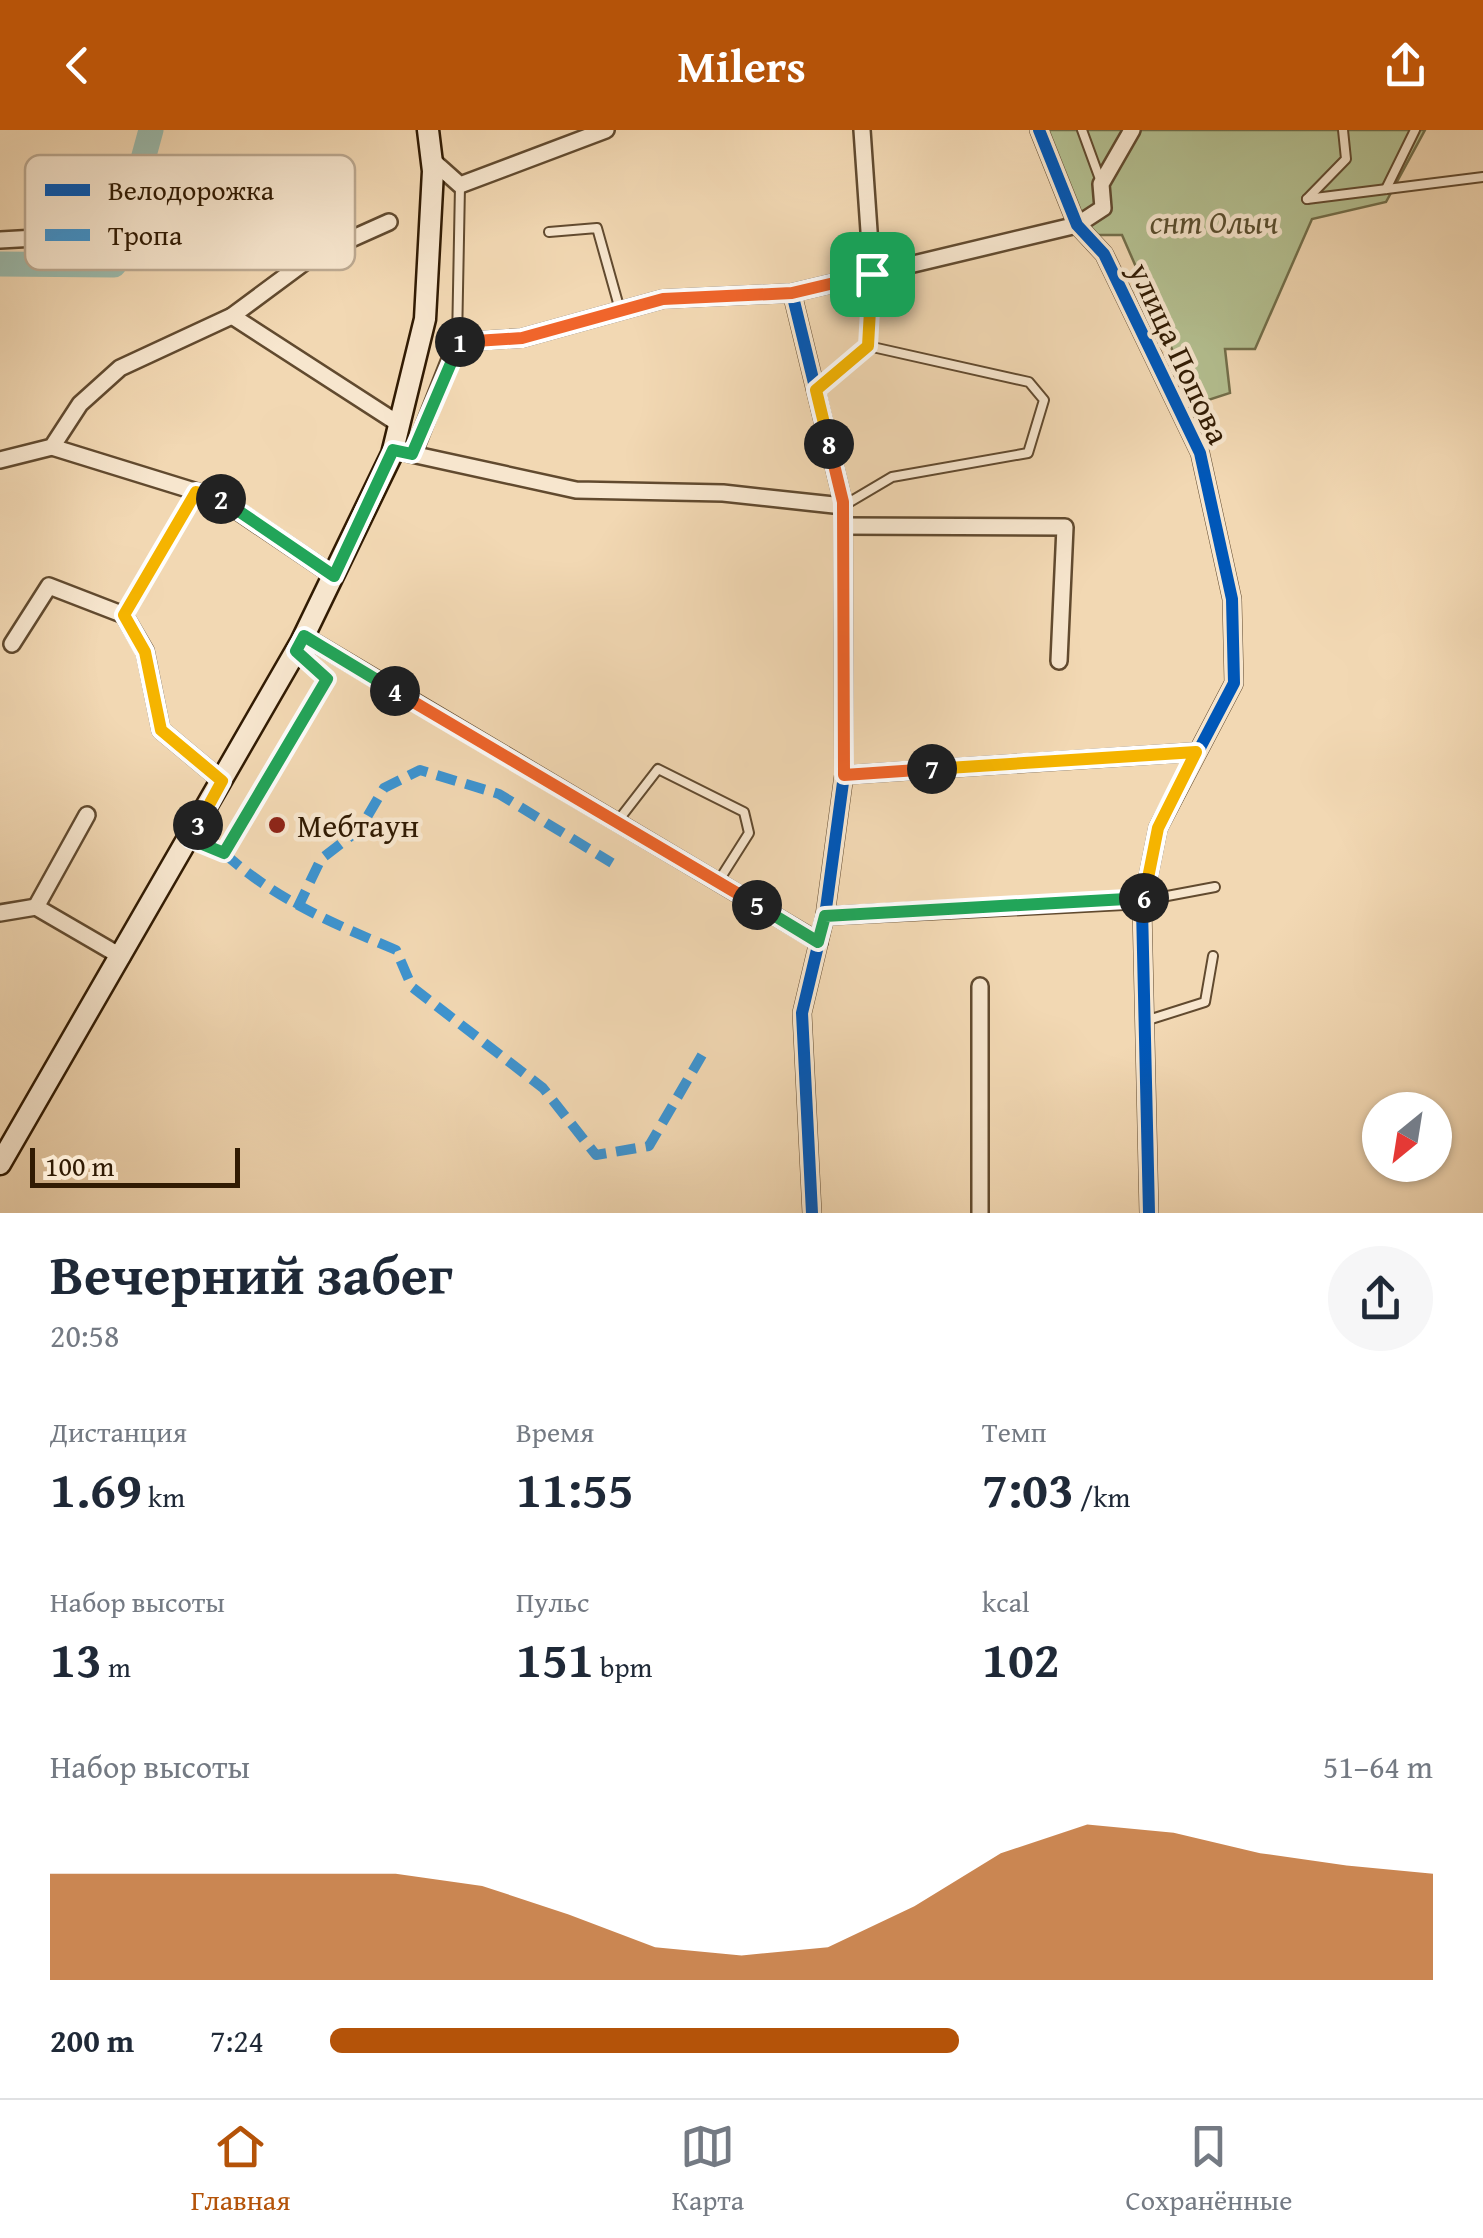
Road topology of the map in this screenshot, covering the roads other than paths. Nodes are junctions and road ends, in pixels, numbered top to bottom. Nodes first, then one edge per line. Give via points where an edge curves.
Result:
1 (428, 130) edge
2 (606, 130) edge
3 (862, 130) edge
4 (1039, 130) edge
5 (1082, 130) edge
6 (1132, 130) edge
7 (1343, 130) edge
8 (1414, 130) edge
9 (432, 160) junction
10 (1483, 176) edge
11 (1101, 184) junction
12 (460, 185) junction
13 (1386, 189) junction
14 (389, 222) dead end
15 (1076, 225) junction
16 (549, 232) dead end
17 (355, 237) edge
18 (25, 239) edge
19 (0, 240) edge
20 (294, 270) edge
21 (872, 274) junction
22 (792, 293) junction
23 (620, 310) junction
24 (232, 316) junction
25 (457, 342) junction
26 (868, 346) junction
27 (816, 390) junction
28 (400, 424) junction
29 (52, 447) junction
30 (403, 452) junction
31 (0, 460) edge
32 (196, 492) junction
33 (843, 506) junction
34 (843, 526) junction
35 (334, 576) junction
36 (124, 615) junction
37 (12, 644) dead end
38 (300, 644) junction
39 (1059, 661) dead end
40 (1196, 752) junction
41 (844, 775) junction
42 (222, 781) junction
43 (87, 816) dead end
44 (617, 822) junction
45 (190, 839) junction
46 (718, 882) junction
47 (1215, 887) dead end
48 (1143, 900) junction
49 (36, 907) junction
50 (0, 913) edge
51 (825, 916) junction
52 (818, 942) junction
53 (1214, 956) dead end
54 (122, 957) junction
55 (980, 986) dead end
56 (1144, 1021) junction
57 (0, 1164) edge
58 (812, 1213) edge
59 (980, 1213) edge
60 (1149, 1213) edge

1 - 9 main road
2 - 12 street
3 - 21 street
4 - 15 street, улица Попова
5 - 11 lane
6 - 11 street
7 - 13 lane via 1346,159 1307,199
8 - 13 lane
9 - 12 street
9 - 28 main road via 425,319
10 - 13 lane
11 - 15 street via 1104,208
12 - 25 lane
14 - 17 street
15 - 21 street
15 - 40 street, улица Попова via 1104,254 1200,453 1232,599 1234,683
16 - 23 lane via 596,228
18 - 19 street
20 - 24 street
21 - 22 street
21 - 26 lane
22 - 23 street via 663,299
22 - 27 street
23 - 25 street via 522,338
24 - 28 street
24 - 29 street via 120,368 80,404
25 - 30 street
26 - 27 lane
26 - 33 lane via 1029,382 1044,400 1028,453 892,478
27 - 33 street
28 - 30 main road
29 - 31 street
29 - 32 street
30 - 33 street via 576,490 722,493
30 - 35 main road
32 - 35 street via 220,499
32 - 36 lane
33 - 34 street
34 - 39 street via 1065,527
34 - 41 street
35 - 38 main road
36 - 37 street via 49,586
36 - 42 street via 145,652 161,730
38 - 42 main road
38 - 44 street
38 - 45 lane via 327,679 224,853
40 - 41 street
40 - 48 street, улица Попова via 1158,828
41 - 51 street
42 - 45 main road
43 - 49 street
44 - 46 street
44 - 46 lane via 658,769 744,812 749,832
45 - 54 main road
46 - 52 street
47 - 48 lane
48 - 51 street
48 - 56 street, улица Попова
49 - 50 street
49 - 54 street
51 - 52 street
52 - 58 street via 802,1012
53 - 56 lane via 1205,1002
54 - 57 main road
55 - 59 street
56 - 60 street, улица Попова

